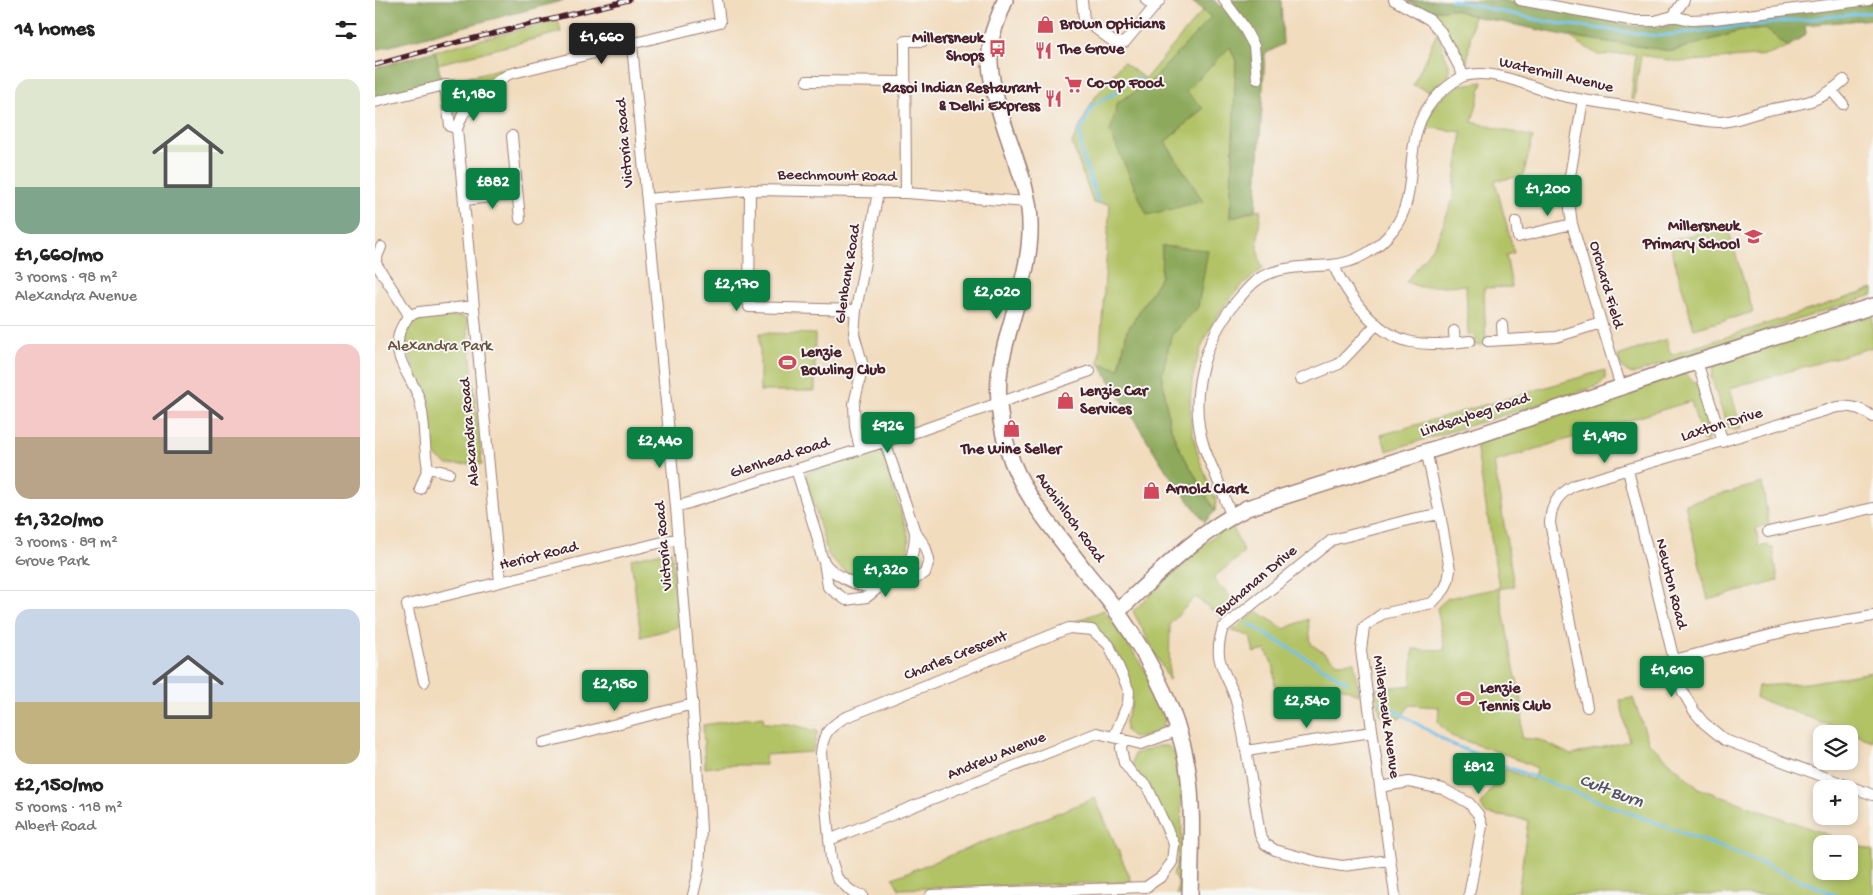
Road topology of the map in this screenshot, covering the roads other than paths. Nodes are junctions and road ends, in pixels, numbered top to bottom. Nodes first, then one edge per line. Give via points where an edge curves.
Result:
1 (717, 0) edge
2 (1005, 0) edge
3 (1081, 0) edge
4 (1146, 0) edge
5 (1223, 0) edge
6 (1394, 0) edge
7 (1520, 0) edge
8 (1685, 0) edge
9 (1869, 0) edge
10 (1157, 3) edge
11 (1673, 16) junction
12 (923, 41) dead end
13 (632, 45) junction
14 (1464, 76) junction
15 (1257, 79) dead end
16 (1844, 80) dead end
17 (807, 81) dead end
18 (905, 82) junction
19 (445, 85) junction
20 (487, 87) junction
21 (1832, 91) junction
22 (1583, 100) junction
23 (375, 102) edge
24 (1843, 104) dead end
25 (457, 129) junction
26 (512, 136) dead end
27 (750, 190) junction
28 (878, 192) junction
29 (906, 193) junction
30 (517, 194) junction
31 (647, 199) junction
32 (465, 200) junction
33 (1028, 202) junction
34 (520, 219) dead end
35 (1516, 222) dead end
36 (1572, 224) junction
37 (381, 247) dead end
38 (375, 262) edge
39 (1333, 265) junction
40 (474, 306) junction
41 (1873, 306) edge
42 (855, 310) junction
43 (409, 315) junction
44 (1601, 323) junction
45 (1377, 324) junction
46 (1502, 325) dead end
47 (1454, 331) dead end
48 (1503, 340) junction
49 (1470, 341) dead end
50 (1488, 341) dead end
51 (1455, 343) junction
52 (1697, 362) junction
53 (1091, 371) dead end
54 (1301, 379) dead end
55 (1621, 387) junction
56 (999, 404) junction
57 (1873, 417) edge
58 (885, 442) junction
59 (1723, 442) junction
60 (860, 449) junction
61 (1426, 450) junction
62 (428, 468) junction
63 (796, 469) junction
64 (1628, 470) junction
65 (449, 473) dead end
66 (420, 488) dead end
67 (676, 507) junction
68 (1873, 508) edge
69 (1440, 514) junction
70 (1232, 515) junction
71 (915, 532) junction
72 (1768, 532) dead end
73 (679, 538) junction
74 (825, 562) junction
75 (500, 582) junction
76 (894, 582) junction
77 (878, 588) junction
78 (1117, 612) junction
79 (1873, 616) edge
80 (1674, 660) junction
81 (424, 682) dead end
82 (693, 704) junction
83 (1587, 707) dead end
84 (1179, 730) junction
85 (1372, 732) junction
86 (1118, 738) junction
87 (543, 743) dead end
88 (1246, 751) junction
89 (1380, 787) junction
90 (1873, 796) edge
91 (829, 840) junction
92 (1389, 860) junction
93 (693, 895) edge
94 (862, 895) edge
95 (931, 895) edge
96 (1190, 895) edge
97 (1395, 895) edge
98 (1469, 895) edge

1 - 13 street via 720,22
2 - 33 main road, Auchinloch Road via 992,37 990,67
3 - 10 street via 1084,20 1115,43 1125,42
4 - 10 street
5 - 15 street via 1254,46
6 - 14 street via 1430,20 1441,32
7 - 11 street via 1635,21 1655,22
8 - 11 street
9 - 11 street via 1714,19 1690,20
12 - 18 street via 905,41
13 - 20 street via 509,74
13 - 31 street, Victoria Road
14 - 22 street, Watermill Avenue via 1497,76
14 - 39 street via 1433,100 1417,126 1408,193 1395,227 1368,252
16 - 21 street, Watermill Avenue
17 - 18 street
18 - 29 street
19 - 20 street
19 - 23 street
19 - 25 street, Alexandra Road via 450,126
20 - 25 street via 463,114
21 - 22 street, Watermill Avenue via 1805,104 1721,122
21 - 24 street
22 - 36 street, Orchard Field via 1569,184
25 - 32 street, Alexandra Road
26 - 30 street
27 - 28 street, Beechmount Road
27 - 31 street, Beechmount Road
27 - 42 street via 749,307
28 - 29 street, Beechmount Road
28 - 42 street, Glenbank Road
29 - 33 street, Beechmount Road
30 - 32 street
30 - 34 street
31 - 67 street, Victoria Road
32 - 40 street, Alexandra Road
33 - 56 main road, Auchinloch Road via 1031,230 1028,260 1000,370
35 - 36 street via 1518,237
36 - 44 street, Orchard Field
37 - 38 street
38 - 43 street
39 - 45 street via 1347,291
39 - 70 street via 1291,268 1258,279 1229,311 1208,352 1200,378 1198,417 1204,447
40 - 43 street
40 - 75 street, Alexandra Road
41 - 52 main road, Lindsaybeg Road
42 - 60 street, Glenbank Road via 855,334 863,366 854,404
43 - 62 street via 398,332 398,350 419,398
44 - 48 street via 1556,338
44 - 55 street, Orchard Field
45 - 51 street via 1398,338 1412,342
45 - 54 street via 1339,364
46 - 48 street
47 - 51 street
48 - 50 street
49 - 51 street
52 - 55 main road, Lindsaybeg Road
52 - 59 street
53 - 56 street, Glenhead Road
55 - 61 main road, Lindsaybeg Road
56 - 58 street, Glenhead Road
56 - 78 main road, Auchinloch Road via 1002,426 1017,474 1029,495
57 - 59 street, Laxton Drive via 1858,408 1837,407
58 - 60 street, Glenhead Road
58 - 71 street
59 - 64 street, Laxton Drive
60 - 63 street, Glenhead Road
61 - 69 street, Millersneuk Avenue
61 - 70 main road, Lindsaybeg Road via 1261,502
62 - 65 street
62 - 66 street
63 - 67 street, Glenhead Road
63 - 74 street
64 - 80 street, Newton Road
64 - 83 street, Laxton Drive via 1566,490 1556,500 1550,514
67 - 73 street, Victoria Road
68 - 72 street
69 - 85 street, Millersneuk Avenue via 1449,570 1444,590 1433,603 1382,614 1364,627 1361,650
69 - 88 street, Buchanan Drive via 1332,540 1223,628 1218,643 1221,666 1237,702
70 - 78 main road, Lindsaybeg Road via 1185,549
71 - 76 street via 910,563
71 - 76 street via 925,546 929,560 925,573 909,583
73 - 75 street, Heriot Road
73 - 82 street, Victoria Road
74 - 77 street via 838,575 856,585
74 - 77 street via 828,587 846,600 867,597
75 - 81 street, Heriot Road via 407,605
76 - 77 street
78 - 84 main road, Auchinloch Road via 1159,680
79 - 80 street via 1794,629
80 - 90 street, Newton Road via 1688,702 1704,723 1725,740
82 - 87 street
82 - 93 street, Victoria Road via 701,830 699,870
84 - 86 street, Andrew Avenue via 1141,744
84 - 96 main road, Auchinloch Road via 1189,784
85 - 88 street
85 - 89 street, Millersneuk Avenue
86 - 91 street, Andrew Avenue via 1097,733
86 - 91 street, Charles Crescent via 1129,691 1109,645 1092,630 1069,628 831,726 823,740 821,753
86 - 95 street via 1124,762 1147,786 1174,844 1172,862 1162,876 1145,887
88 - 92 street, Buchanan Drive via 1260,835 1265,844 1275,850 1342,866
89 - 92 street, Millersneuk Avenue
89 - 98 street via 1409,782 1443,789 1469,803 1478,814 1481,826
91 - 94 street, Charles Crescent via 837,878 853,893
92 - 97 street, Millersneuk Avenue

